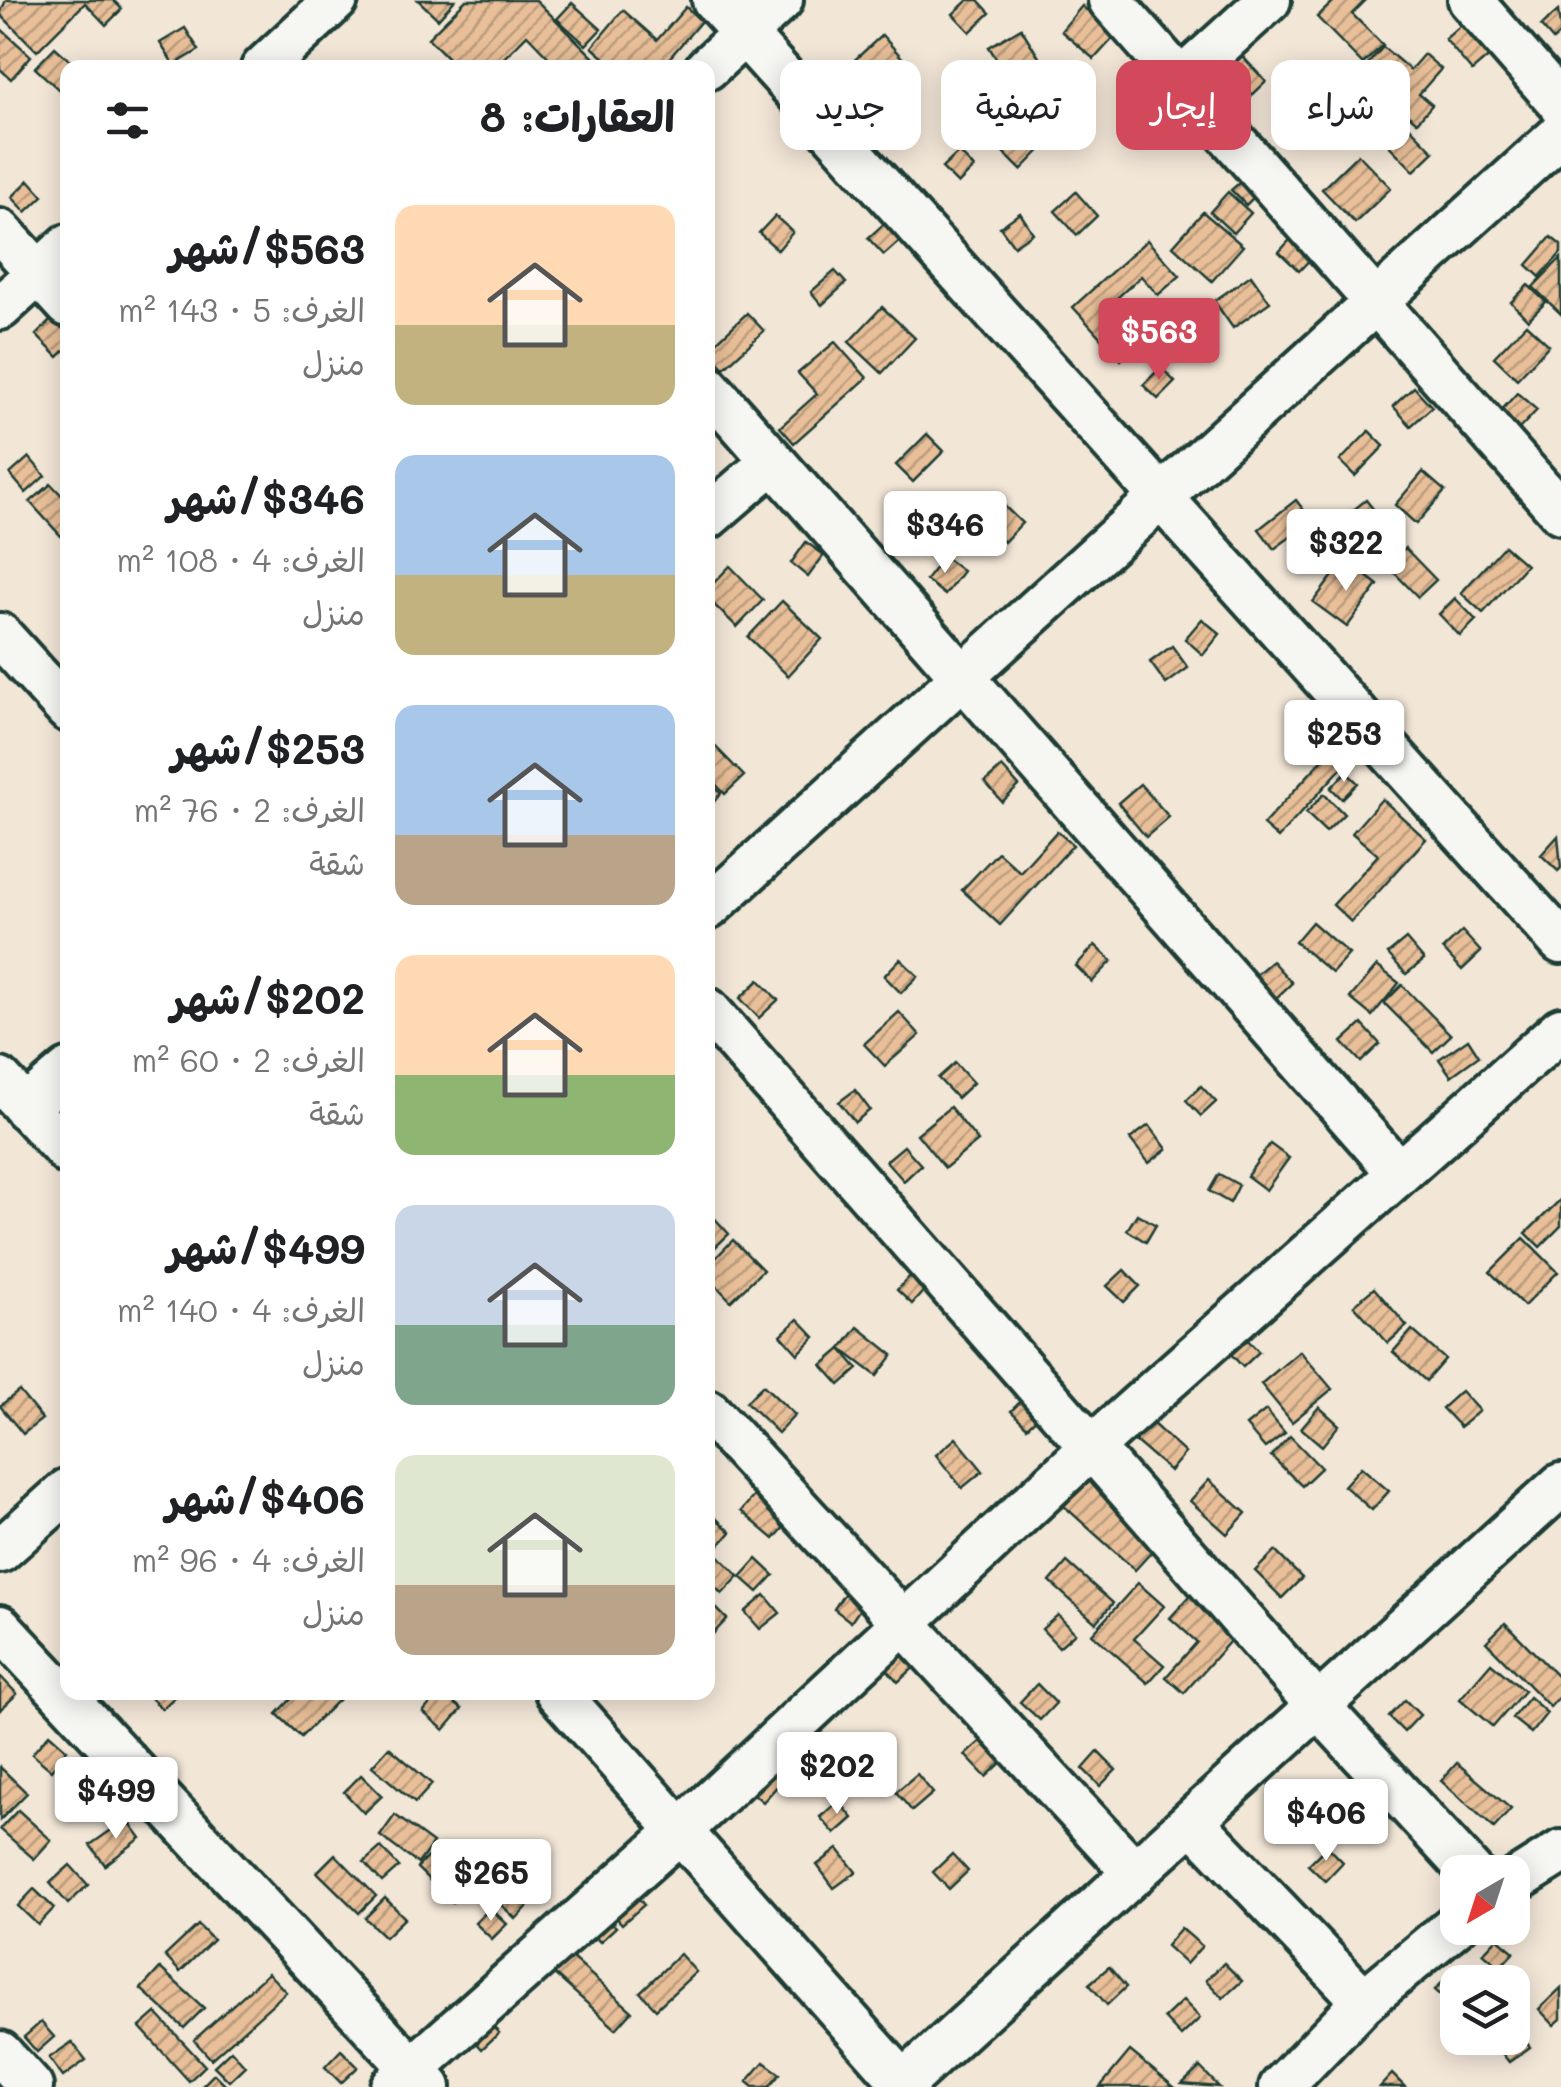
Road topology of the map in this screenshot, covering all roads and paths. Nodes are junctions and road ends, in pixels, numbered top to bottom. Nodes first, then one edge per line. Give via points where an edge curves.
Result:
1 (336, 0) edge
2 (714, 0) edge
3 (781, 0) edge
4 (1110, 0) edge
5 (1269, 0) edge
6 (1470, 0) edge
7 (744, 33) junction
8 (271, 60) edge
9 (715, 60) edge
10 (1163, 60) edge
11 (1203, 60) edge
12 (1561, 104) edge
13 (1561, 134) edge
14 (1242, 150) edge
15 (0, 231) edge
16 (53, 260) edge
17 (1376, 302) junction
18 (0, 308) edge
19 (715, 396) edge
20 (772, 461) junction
21 (1162, 496) junction
22 (715, 512) edge
23 (1561, 512) edge
24 (0, 635) edge
25 (962, 678) junction
26 (60, 701) edge
27 (715, 902) edge
28 (1561, 942) edge
29 (715, 1018) edge
30 (1561, 1030) edge
31 (60, 1074) edge
32 (13, 1094) edge
33 (60, 1144) edge
34 (1400, 1173) junction
35 (715, 1419) edge
36 (1091, 1448) junction
37 (1561, 1485) edge
38 (60, 1497) edge
39 (0, 1551) edge
40 (903, 1622) junction
41 (0, 1627) edge
42 (60, 1693) edge
43 (66, 1700) edge
44 (564, 1700) edge
45 (1318, 1706) junction
46 (1192, 1821) junction
47 (681, 1830) junction
48 (1455, 1855) edge
49 (1557, 1862) edge
50 (1135, 1873) junction
51 (1530, 1875) edge
52 (1440, 1938) edge
53 (1364, 2001) junction
54 (0, 2053) edge
55 (411, 2081) edge
56 (903, 2086) edge
57 (32, 2087) edge
58 (1280, 2087) edge

1 - 8 street
2 - 7 street
3 - 7 street
4 - 10 street
5 - 11 street
6 - 12 street
7 - 9 street
7 - 21 street
13 - 17 street
14 - 17 street
15 - 16 street
16 - 18 street
17 - 21 street
17 - 23 street
19 - 20 street
20 - 22 street
20 - 25 street
21 - 25 street
21 - 28 street
24 - 26 street
25 - 27 street
25 - 34 street
29 - 36 street
30 - 34 street
31 - 32 street
32 - 33 street
34 - 36 street
35 - 40 street
36 - 40 street
36 - 45 street
37 - 45 street
38 - 39 street
40 - 47 street
40 - 50 street
41 - 42 street
43 - 55 street
44 - 47 street
45 - 46 street
45 - 48 street
46 - 50 street
46 - 53 street
47 - 55 street
47 - 56 street
49 - 51 street
50 - 56 street
52 - 53 street
53 - 58 street
54 - 57 street

